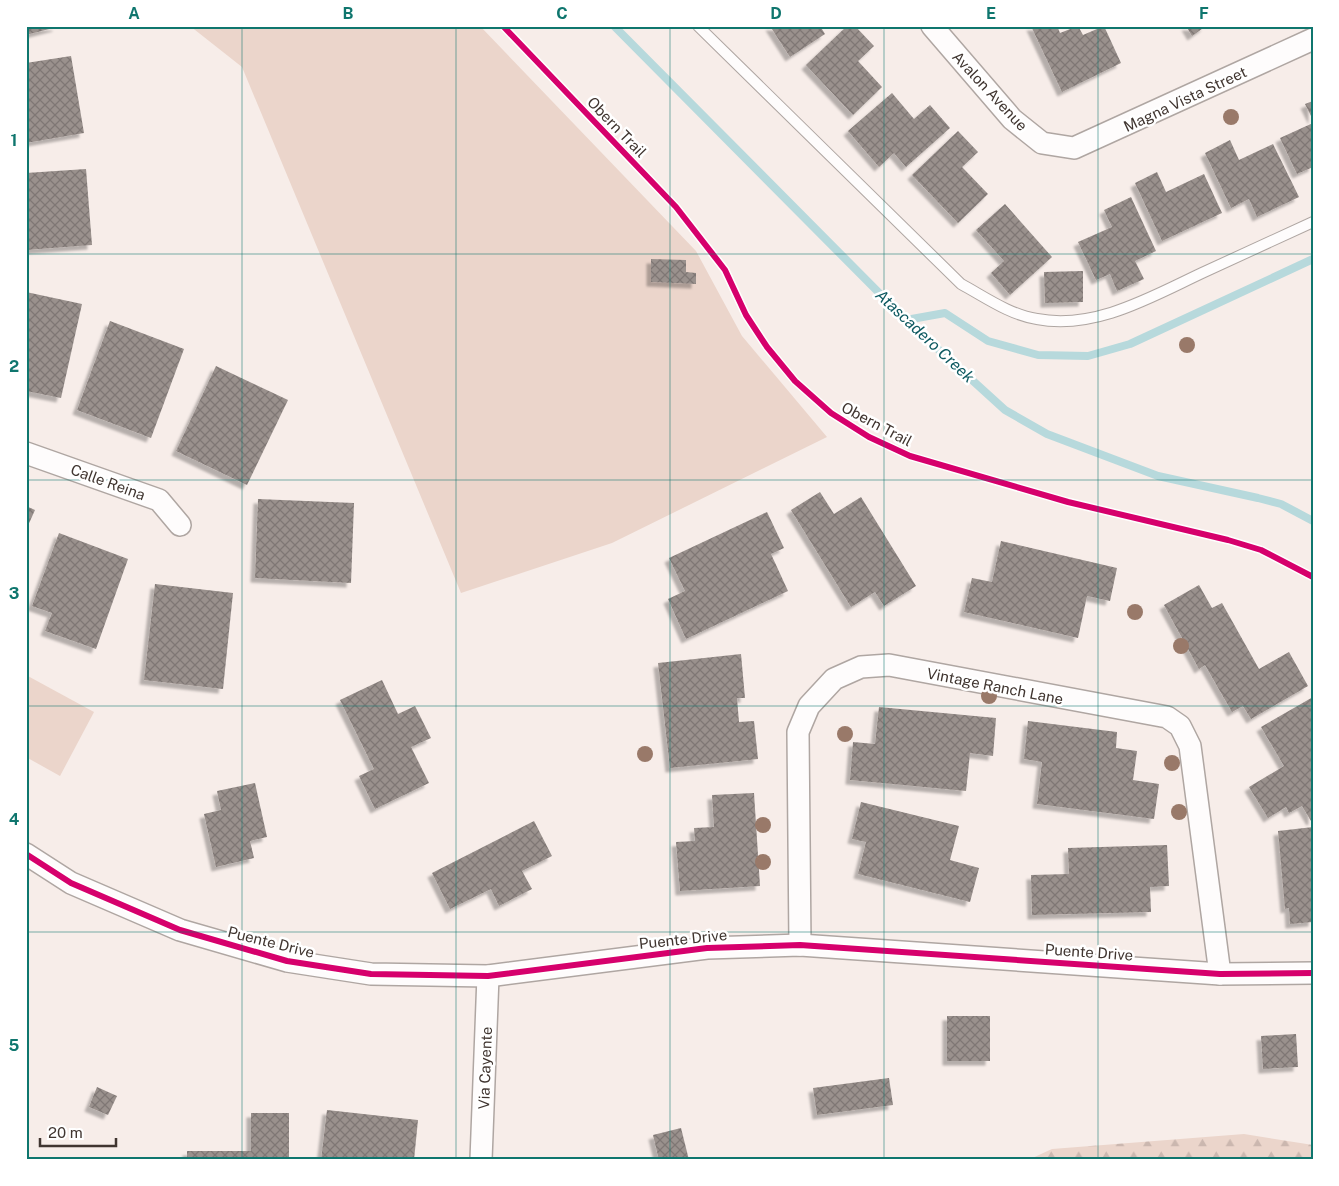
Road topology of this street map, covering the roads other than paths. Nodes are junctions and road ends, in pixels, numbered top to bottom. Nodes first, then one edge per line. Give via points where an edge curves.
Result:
1 (698, 26) edge
2 (932, 26) edge
3 (1313, 39) edge
4 (1054, 147) joint
5 (1313, 222) edge
6 (26, 453) edge
7 (180, 525) dead end
8 (26, 854) edge
9 (800, 945) junction
10 (1313, 973) edge
11 (1220, 974) junction
12 (488, 976) junction
13 (481, 1160) edge

1 - 5 lane via 961,284 1000,306 1036,319 1067,322 1132,306
2 - 4 street, Avalon Avenue via 1012,119 1042,143
3 - 4 street, Magna Vista Street via 1115,131 1074,148
6 - 7 street, Calle Reina via 158,500
8 - 12 street, Puente Drive via 71,883 180,930 287,961 371,974
9 - 11 street, Puente Drive
9 - 11 street, Vintage Ranch Lane via 798,732 809,706 834,680 861,667 889,665 1167,717 1180,726 1190,746
9 - 12 street, Puente Drive via 707,948
10 - 11 street, Puente Drive
12 - 13 street, Via Cayente

